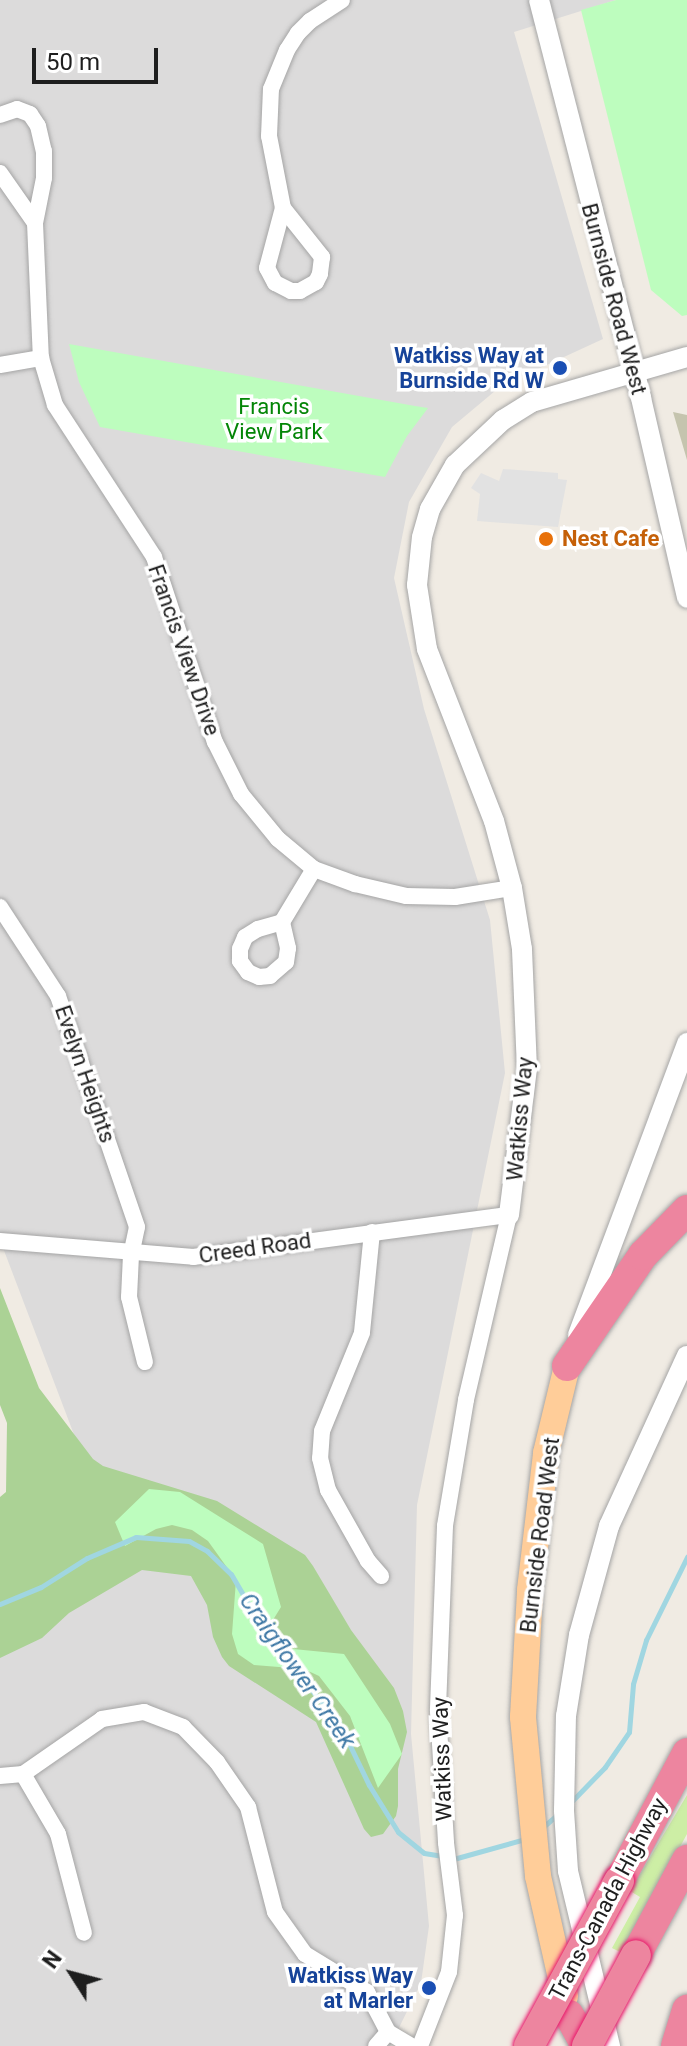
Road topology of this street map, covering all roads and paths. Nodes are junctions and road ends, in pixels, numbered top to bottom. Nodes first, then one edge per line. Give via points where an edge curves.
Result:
1 (342, 0) edge
2 (539, 0) edge
3 (0, 115) edge
4 (0, 173) edge
5 (283, 208) junction
6 (35, 223) junction
7 (687, 357) edge
8 (41, 358) junction
9 (0, 365) edge
10 (633, 373) junction
11 (687, 598) edge
12 (314, 869) junction
13 (512, 888) junction
14 (0, 907) edge
15 (282, 922) dead end
16 (687, 1043) edge
17 (687, 1210) edge
18 (509, 1215) junction
19 (372, 1232) junction
20 (0, 1241) edge
21 (131, 1255) junction
22 (687, 1356) edge
23 (145, 1362) dead end
24 (567, 1366) junction
25 (381, 1576) dead end
26 (687, 1753) edge
27 (23, 1774) junction
28 (0, 1776) edge
29 (687, 1860) edge
30 (84, 1933) dead end
31 (687, 2010) edge
32 (569, 2015) junction
33 (388, 2032) junction
34 (376, 2046) edge
35 (411, 2046) edge
36 (420, 2046) edge
37 (529, 2046) edge
38 (577, 2046) edge
39 (586, 2046) edge
40 (610, 2046) edge
41 (676, 2046) edge

1 - 5 street via 298,33 271,89 269,136
2 - 10 street, Burnside Road West
3 - 6 street, Francis View Drive via 17,109 30,114 38,126 44,178
4 - 6 street
5 - 5 street via 267,268 283,289 300,291 316,282 322,257
6 - 8 street, Francis View Drive
7 - 10 street, Watkiss Way
8 - 9 street
8 - 12 street, Francis View Drive via 55,405 154,557 215,742 241,794 278,839
10 - 11 street, Burnside Road West
10 - 13 street, Watkiss Way via 532,402 479,439 455,465 430,509 422,537 417,585 427,649 494,821
12 - 13 street, Francis View Drive via 406,896 455,897
12 - 15 street
13 - 18 street, Watkiss Way via 522,949 527,1069
14 - 21 street, Evelyn Heights via 58,996 137,1227
16 - 24 street, Burnside Road West
17 - 24 highway via 643,1255
18 - 19 street, Creed Road
18 - 36 street, Watkiss Way via 466,1400 445,1526 438,1711 455,1915 449,1972
19 - 21 street, Creed Road via 193,1257
19 - 25 street via 362,1333 322,1431 320,1458 328,1490
20 - 21 street, Creed Road
21 - 23 street, Evelyn Heights via 129,1297
22 - 40 street via 609,1526 579,1635 566,1716 568,1871
24 - 32 main road, Burnside Road West via 546,1453 530,1590 523,1717 537,1866
26 - 37 highway, Trans-Canada Highway, bridge
27 - 28 street
27 - 30 street via 58,1834
27 - 33 street via 102,1719 144,1712 183,1727 217,1762 248,1807 275,1912 305,1954 367,1992
29 - 39 highway, bridge
31 - 41 highway
32 - 38 main road, Burnside Road West
32 - 39 highway
33 - 34 street
33 - 35 street

